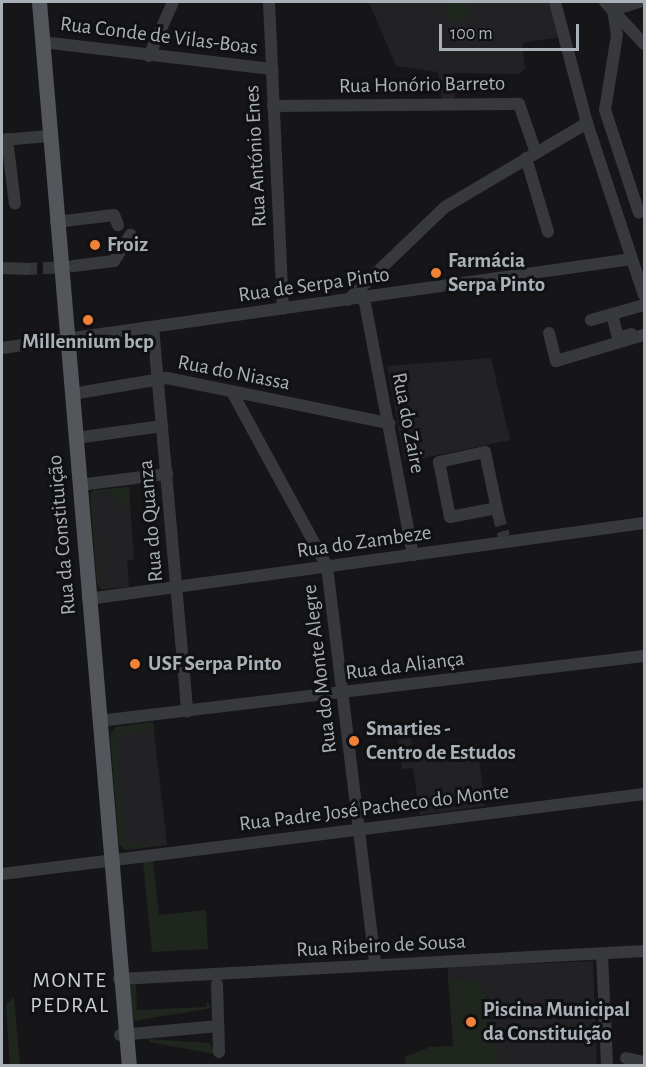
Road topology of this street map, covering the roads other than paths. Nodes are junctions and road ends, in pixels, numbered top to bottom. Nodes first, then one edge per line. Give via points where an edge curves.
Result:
1 (39, 2) edge
2 (173, 2) edge
3 (269, 2) edge
4 (555, 2) edge
5 (640, 2) edge
6 (609, 6) edge
7 (42, 42) junction
8 (645, 44) edge
9 (149, 56) junction
10 (272, 69) junction
11 (273, 106) junction
12 (587, 123) junction
13 (49, 136) junction
14 (4, 139) edge
15 (531, 156) junction
16 (15, 204) dead end
17 (642, 212) edge
18 (618, 219) junction
19 (56, 222) junction
20 (118, 225) dead end
21 (548, 232) dead end
22 (130, 235) dead end
23 (632, 259) junction
24 (73, 266) tunnel mouth
25 (2, 268) edge
26 (25, 268) tunnel mouth
27 (645, 295) edge
28 (364, 298) junction
29 (348, 300) junction
30 (645, 305) edge
31 (283, 309) junction
32 (612, 314) junction
33 (591, 320) dead end
34 (153, 327) junction
35 (645, 330) edge
36 (549, 333) dead end
37 (645, 335) edge
38 (67, 339) junction
39 (2, 348) edge
40 (159, 380) junction
41 (232, 392) junction
42 (72, 394) junction
43 (389, 423) junction
44 (162, 426) junction
45 (76, 438) junction
46 (167, 474) junction
47 (79, 485) junction
48 (497, 511) joint
49 (645, 523) edge
50 (413, 555) junction
51 (327, 566) junction
52 (176, 586) junction
53 (88, 599) junction
54 (645, 656) edge
55 (343, 693) junction
56 (187, 711) junction
57 (99, 721) junction
58 (645, 794) edge
59 (358, 830) junction
60 (109, 861) junction
61 (2, 874) edge
62 (645, 951) edge
63 (602, 954) junction
64 (375, 965) junction
65 (119, 979) junction
66 (217, 984) dead end
67 (219, 1026) junction
68 (124, 1031) junction
69 (219, 1052) dead end
70 (626, 1058) dead end
71 (645, 1062) edge
72 (122, 1065) edge
73 (129, 1065) edge
74 (607, 1065) edge

1 - 7 main road, Rua da Constituição
2 - 9 street
3 - 10 street, Rua António Enes
4 - 12 street
5 - 6 street
6 - 8 street
6 - 17 street via 617,35 604,100
7 - 9 street, Rua Conde de Vilas-Boas
7 - 13 main road, Rua da Constituição
9 - 10 street, Rua Conde de Vilas-Boas
10 - 11 street, Rua António Enes
11 - 15 street, Rua Honório Barreto via 519,104
11 - 31 street, Rua António Enes
12 - 15 street
12 - 18 street
13 - 14 street
13 - 19 main road, Rua da Constituição
14 - 16 street
15 - 21 street
15 - 29 street via 420,226
17 - 18 street
18 - 23 street
19 - 20 street via 108,214 117,217
19 - 38 main road, Rua da Constituição
22 - 24 street via 114,261
23 - 27 street
23 - 28 street, Rua de Serpa Pinto
25 - 26 street
28 - 29 street, Rua de Serpa Pinto
28 - 43 street, Rua do Zaire
29 - 31 street, Rua de Serpa Pinto
30 - 32 street
31 - 34 street, Rua de Serpa Pinto
32 - 33 street
32 - 35 street via 618,338
34 - 38 street, Rua de Serpa Pinto
34 - 40 street, Rua do Quanza
36 - 37 street via 556,361
38 - 39 street, Rua de Serpa Pinto
38 - 42 main road, Rua da Constituição
40 - 41 street, Rua do Niassa
40 - 42 street, Rua do Niassa
40 - 44 street, Rua do Quanza
41 - 43 street, Rua do Niassa
41 - 51 street, Rua do Monte Alegre
42 - 45 main road, Rua da Constituição
43 - 50 street, Rua do Zaire
44 - 45 street
44 - 46 street, Rua do Quanza
45 - 47 main road, Rua da Constituição
46 - 47 street
46 - 52 street, Rua do Quanza
47 - 53 main road, Rua da Constituição
48 - 48 street via 485,452 439,462 450,517
49 - 50 street, Rua do Zambeze via 505,539
50 - 51 street, Rua do Zambeze
51 - 52 street, Rua do Zambeze
51 - 55 street, Rua do Monte Alegre
52 - 53 street, Rua do Zambeze
52 - 56 street, Rua do Quanza
53 - 57 main road, Rua da Constituição
54 - 55 street, Rua da Aliança
55 - 56 street, Rua da Aliança
55 - 59 street, Rua do Monte Alegre
56 - 57 street, Rua da Aliança
57 - 60 main road, Rua da Constituição
58 - 59 street, Rua Padre José Pacheco do Monte
59 - 60 street, Rua Padre José Pacheco do Monte
59 - 64 street, Rua do Monte Alegre
60 - 61 street, Rua Padre José Pacheco do Monte
60 - 65 main road, Rua da Constituição
62 - 63 street, Rua Ribeiro de Sousa
63 - 64 street, Rua Ribeiro de Sousa
63 - 74 street
64 - 65 street, Rua Ribeiro de Sousa
65 - 68 main road, Rua da Constituição
66 - 67 street
67 - 68 street
67 - 69 street
68 - 72 street
68 - 73 main road, Rua da Constituição
70 - 71 street

